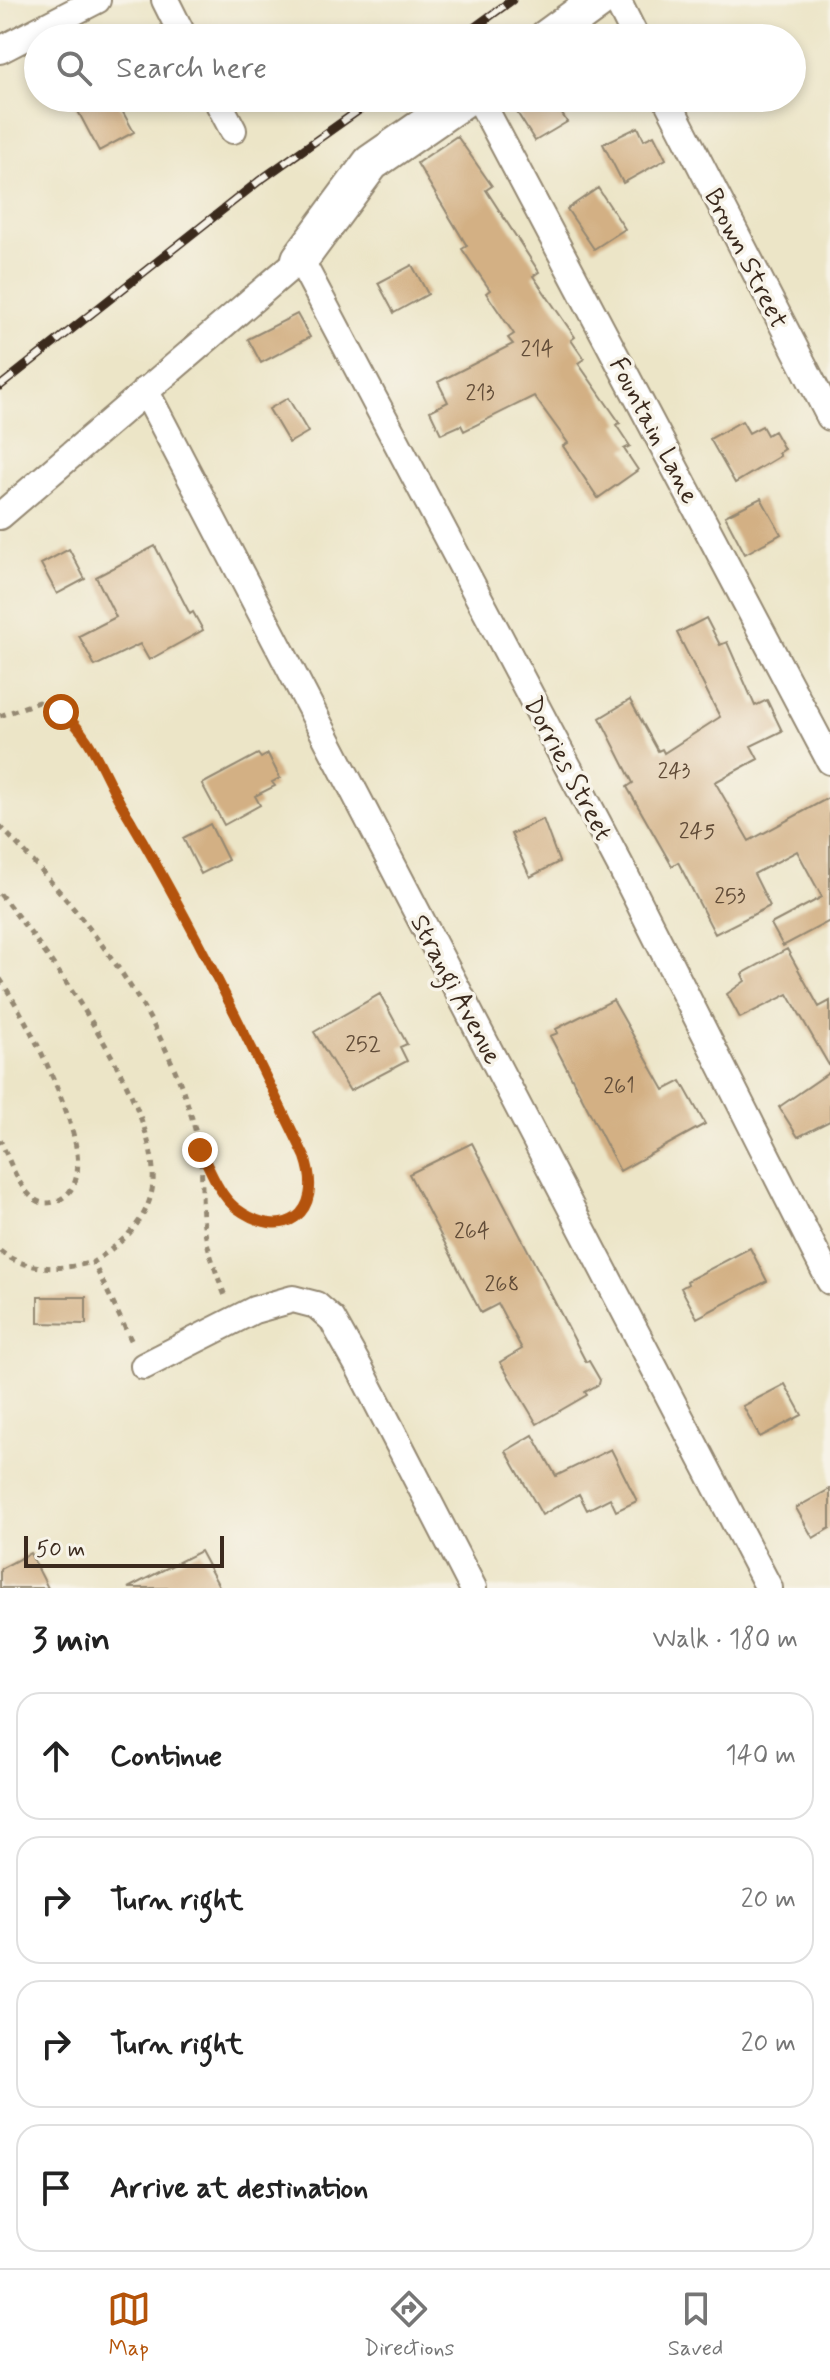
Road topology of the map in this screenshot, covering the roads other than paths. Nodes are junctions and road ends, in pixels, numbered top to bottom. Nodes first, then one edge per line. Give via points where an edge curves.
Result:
1 (97, 0) edge
2 (165, 0) edge
3 (599, 0) edge
4 (617, 0) edge
5 (50, 24) edge
6 (177, 24) edge
7 (566, 24) edge
8 (629, 24) edge
9 (24, 38) edge
10 (0, 50) edge
11 (223, 112) edge
12 (445, 112) edge
13 (486, 112) edge
14 (673, 112) edge
15 (233, 130) dead end
16 (300, 259) junction
17 (145, 390) junction
18 (830, 417) edge
19 (0, 516) edge
20 (830, 761) edge
21 (830, 1281) edge
22 (144, 1366) road end
23 (473, 1588) edge
24 (769, 1588) edge

1 - 5 street
2 - 6 street
3 - 7 street
4 - 8 street
9 - 10 street
11 - 15 street
12 - 16 street via 371,163
13 - 20 street, Fountain Lane
14 - 18 street, Brown Street
16 - 17 street
16 - 21 street, Dorries Street via 621,867
17 - 19 street
17 - 24 street, Strangi Avenue
22 - 23 street via 233,1319 293,1299 316,1305 332,1319

